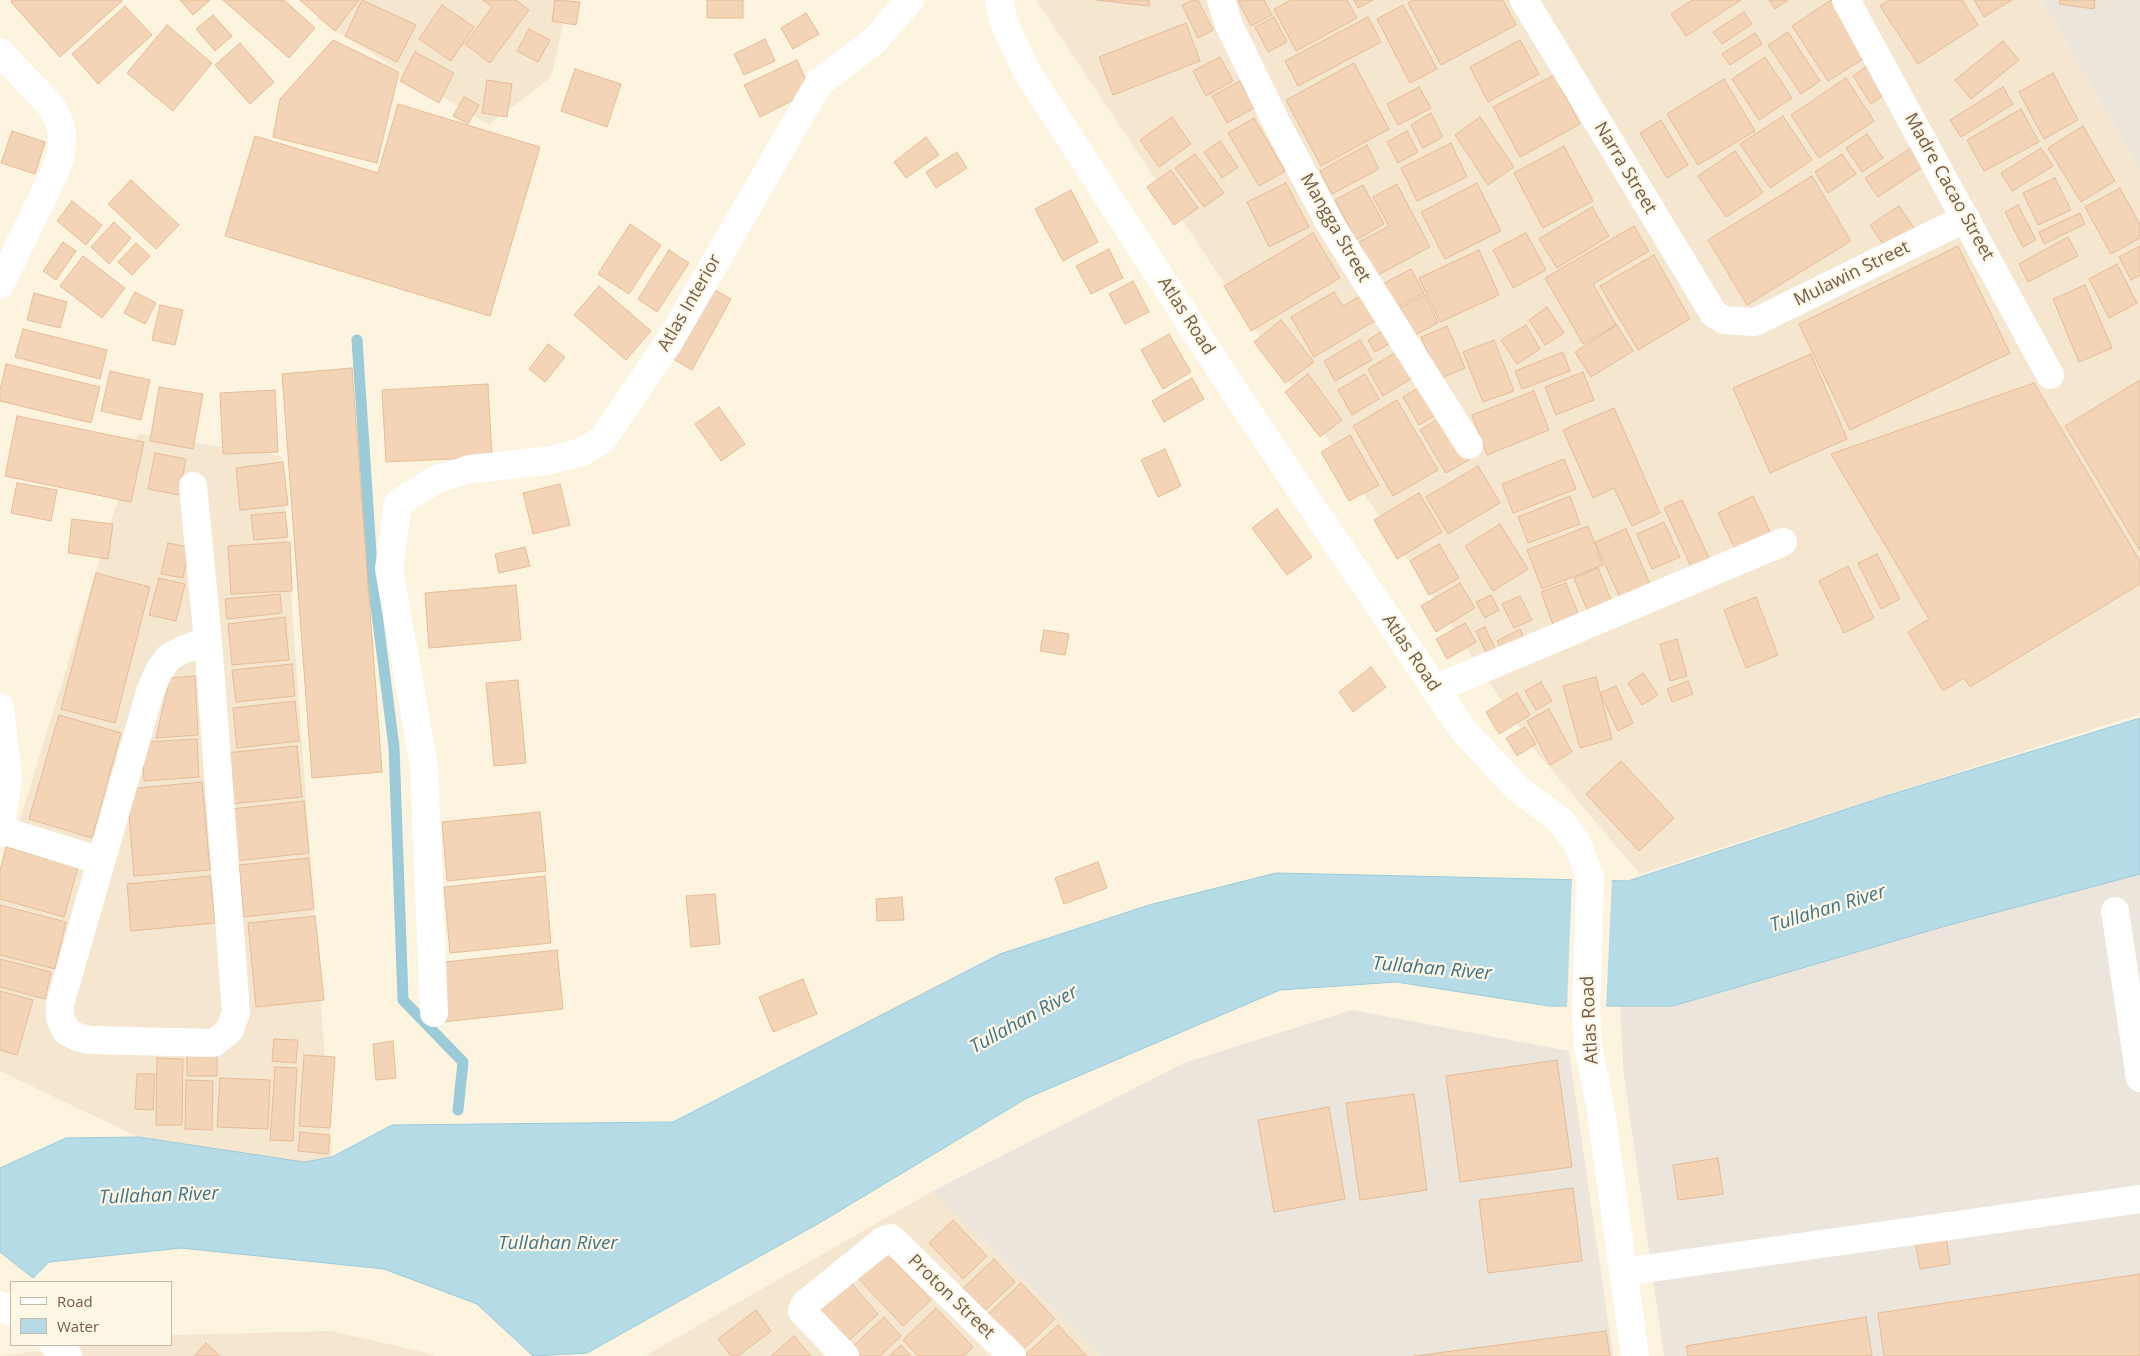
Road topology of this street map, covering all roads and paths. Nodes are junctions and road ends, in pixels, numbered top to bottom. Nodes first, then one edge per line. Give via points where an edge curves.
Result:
1 (910, 0) edge
2 (999, 0) edge
3 (1221, 0) edge
4 (1524, 0) edge
5 (1846, 0) edge
6 (0, 52) edge
7 (1966, 218) junction
8 (0, 285) edge
9 (1736, 322) joint
10 (2050, 375) dead end
11 (1469, 445) dead end
12 (193, 486) dead end
13 (1783, 542) dead end
14 (208, 641) junction
15 (1435, 689) junction
16 (0, 707) edge
17 (0, 832) edge
18 (101, 861) junction
19 (2115, 911) dead end
20 (434, 1013) dead end
21 (2140, 1078) edge
22 (2140, 1200) edge
23 (1623, 1272) junction
24 (55, 1346) edge
25 (68, 1356) edge
26 (845, 1356) edge
27 (1012, 1356) edge
28 (1634, 1356) edge

1 - 20 street, Atlas Interior via 874,41 820,83 669,342 602,440 582,452 546,460 470,469 435,480 398,503 389,568 424,766
2 - 15 street, Atlas Road via 1004,24 1027,72 1240,400
3 - 11 street, Mangga Street via 1229,25 1329,222
4 - 9 street, Narra Street via 1714,314
5 - 7 street, Madre Cacao Street
6 - 8 street via 52,107 62,135 61,154 55,172
7 - 9 street, Mulawin Street via 1755,322
7 - 10 street, Madre Cacao Street
12 - 14 street
13 - 15 street
14 - 18 street via 169,657 159,672 150,692
14 - 18 street via 236,1012 230,1030 214,1043 90,1040 66,1031 60,1018 60,1004
15 - 23 street, Atlas Road via 1463,730 1499,770 1517,788 1560,820 1577,843 1590,877 1588,1046 1601,1111
16 - 17 street via 8,777
17 - 18 street
19 - 21 street
22 - 23 street
23 - 28 street, Atlas Road
24 - 25 street
26 - 27 street, Proton Street via 802,1311 805,1304 884,1240 891,1238

